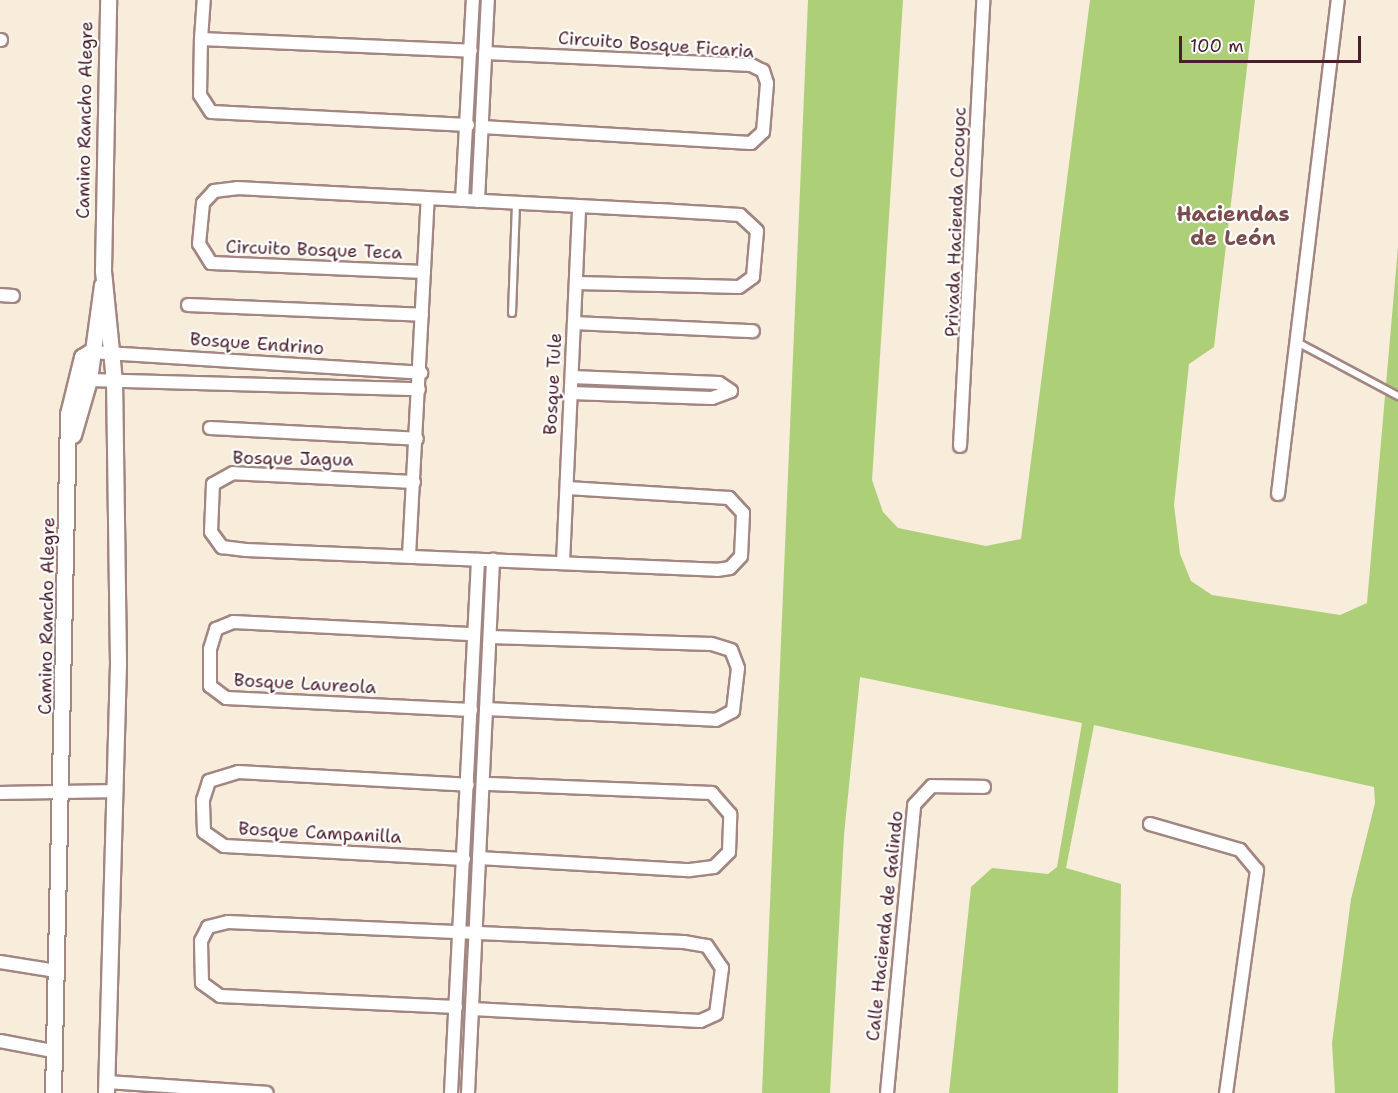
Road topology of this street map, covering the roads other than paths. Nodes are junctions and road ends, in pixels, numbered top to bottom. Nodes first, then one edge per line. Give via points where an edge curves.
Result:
1 (108, 0) edge
2 (204, 0) edge
3 (473, 0) edge
4 (488, 0) edge
5 (983, 0) edge
6 (1338, 0) edge
7 (201, 39) junction
8 (471, 51) junction
9 (485, 53) junction
10 (468, 125) junction
11 (482, 127) junction
12 (428, 199) junction
13 (462, 200) junction
14 (478, 201) junction
15 (516, 203) junction
16 (579, 207) junction
17 (424, 272) junction
18 (103, 277) junction
19 (576, 283) junction
20 (188, 305) dead end
21 (512, 314) dead end
22 (422, 315) junction
23 (574, 323) junction
24 (753, 331) dead end
25 (1297, 342) junction
26 (90, 352) junction
27 (113, 352) junction
28 (421, 373) junction
29 (572, 377) junction
30 (89, 380) junction
31 (114, 381) junction
32 (419, 389) junction
33 (571, 393) junction
34 (1398, 396) edge
35 (210, 428) dead end
36 (417, 439) junction
37 (71, 440) junction
38 (960, 446) dead end
39 (414, 482) junction
40 (567, 488) junction
41 (1278, 494) dead end
42 (409, 556) junction
43 (478, 560) junction
44 (493, 560) junction
45 (563, 563) junction
46 (474, 634) junction
47 (490, 637) junction
48 (486, 709) junction
49 (471, 711) junction
50 (483, 784) junction
51 (468, 785) junction
52 (984, 787) dead end
53 (115, 791) junction
54 (63, 792) junction
55 (0, 793) edge
56 (1150, 824) dead end
57 (479, 858) junction
58 (464, 859) junction
59 (475, 933) junction
60 (459, 936) junction
61 (0, 962) edge
62 (56, 971) junction
63 (456, 1007) junction
64 (472, 1009) junction
65 (0, 1041) edge
66 (53, 1051) junction
67 (106, 1087) edge
68 (182, 1090) edge
69 (53, 1093) edge
70 (267, 1093) edge
71 (451, 1093) edge
72 (468, 1093) edge
73 (887, 1093) edge
74 (1226, 1093) edge

1 - 18 street, Camino Rancho Alegre
2 - 7 street
3 - 8 street
4 - 9 street
5 - 38 street, Privada Hacienda Cocoyoc
6 - 25 street
7 - 8 street
7 - 10 street via 200,95 211,112
8 - 10 street
9 - 11 street
9 - 11 street, Circuito Bosque Ficaria via 751,65 763,71 767,82 763,132 751,143
10 - 13 street
11 - 14 street
12 - 13 street
12 - 17 street
12 - 17 street, Circuito Bosque Teca via 222,189 203,203 199,244 205,258 221,266
13 - 14 street
14 - 15 street
15 - 16 street
15 - 21 lane
16 - 19 street, Bosque Tule
16 - 19 street via 740,215 753,223 759,241 753,277 739,287
17 - 22 street
18 - 26 street
18 - 27 street
19 - 23 street, Bosque Tule
20 - 22 street
22 - 28 street
23 - 24 street
23 - 29 street, Bosque Tule
25 - 34 lane
25 - 41 street
26 - 27 street, Bosque Endrino
26 - 30 street, Camino Rancho Alegre
26 - 37 street, Camino Rancho Alegre via 82,357 72,386
27 - 28 street, Bosque Endrino
27 - 31 street
28 - 32 street
29 - 33 street, Bosque Tule
29 - 33 street via 719,383 730,392 712,398
30 - 31 street, Bosque Endrino
30 - 37 street, Camino Rancho Alegre
31 - 32 street, Bosque Endrino
31 - 53 street
32 - 36 street
33 - 40 street, Bosque Tule
35 - 36 street
36 - 39 street
37 - 54 street, Camino Rancho Alegre
39 - 42 street
39 - 42 street, Bosque Jagua via 232,473 217,479 210,495 211,532 222,546
40 - 45 street, Bosque Tule
40 - 45 street via 720,496 736,501 745,520 741,556 730,568
42 - 43 street, Bosque Jagua
43 - 44 street, Bosque Jagua
43 - 46 street
44 - 45 street, Bosque Jagua
44 - 47 street
46 - 49 street
46 - 49 street, Bosque Laureola via 233,622 216,629 210,649 210,686 226,698
47 - 48 street
47 - 48 street via 711,644 731,650 738,669 733,711 716,720
48 - 50 street
49 - 51 street
50 - 57 street
50 - 57 street via 712,793 730,814 729,852 714,867 690,870
51 - 58 street
51 - 58 street, Bosque Campanilla via 238,772 209,781 203,800 204,832 224,846
52 - 73 street, Calle Hacienda de Galindo via 932,786 914,805
53 - 54 street
53 - 67 street
54 - 55 street
54 - 62 street, Camino Rancho Alegre
56 - 74 street via 1234,847 1257,870
57 - 59 street
58 - 60 street
59 - 60 street
59 - 64 street
59 - 64 street via 684,942 707,946 722,968 716,1014 700,1021
60 - 63 street
60 - 63 street via 228,922 208,927 201,941 202,983 219,996
61 - 62 street
62 - 66 street, Camino Rancho Alegre
63 - 71 street
64 - 72 street
65 - 66 street
66 - 69 street, Camino Rancho Alegre
67 - 68 street
68 - 70 street

